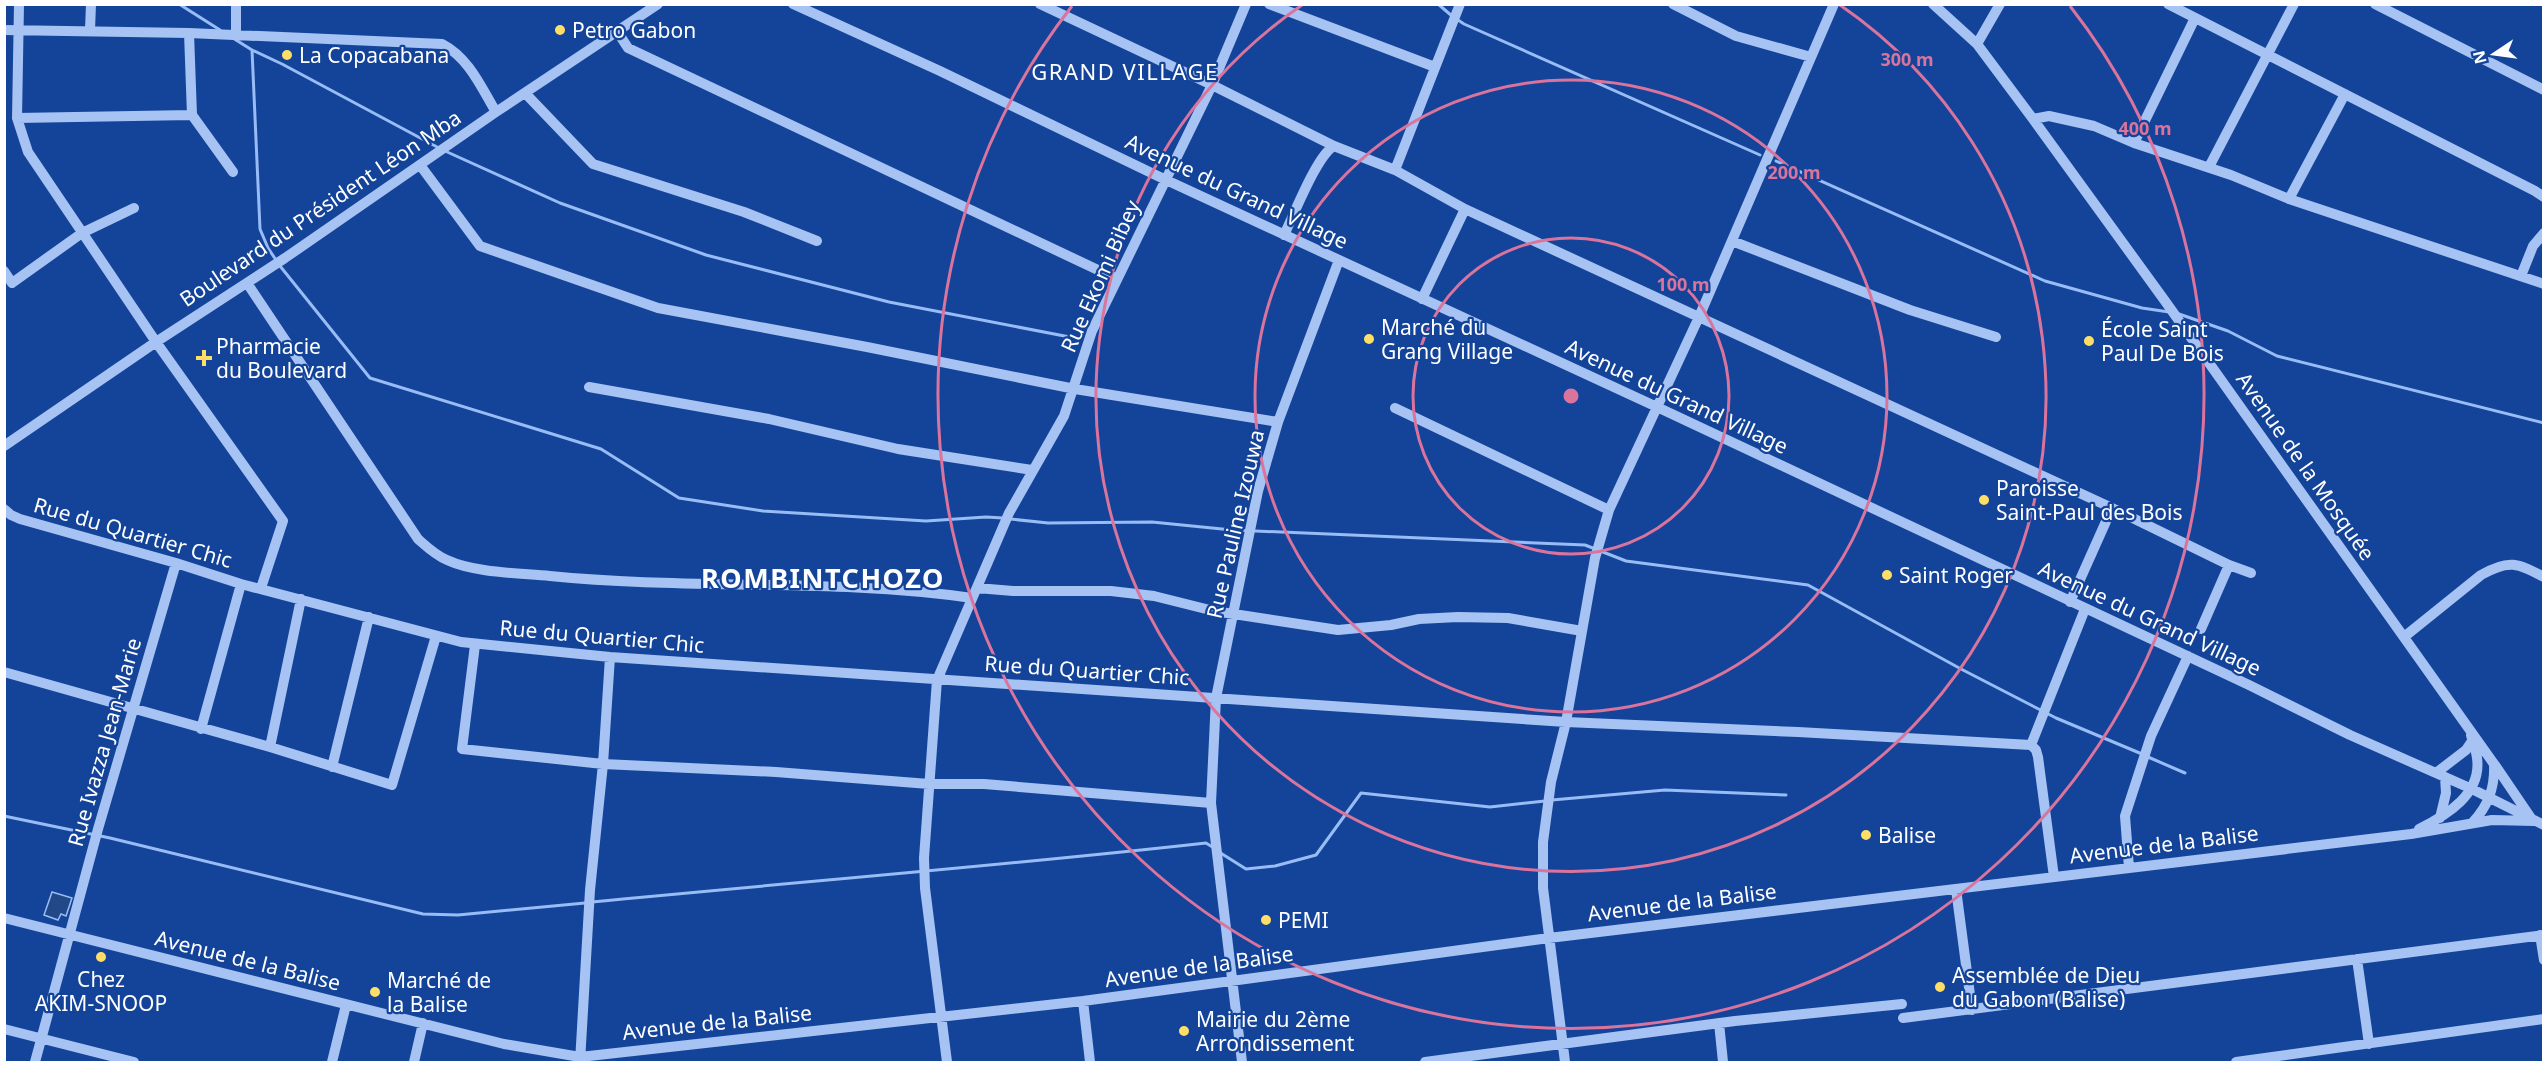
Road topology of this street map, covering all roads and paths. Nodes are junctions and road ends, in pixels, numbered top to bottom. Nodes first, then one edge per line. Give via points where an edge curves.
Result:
1 (19, 4) edge
2 (91, 4) edge
3 (236, 4) edge
4 (658, 4) edge
5 (793, 4) edge
6 (1040, 4) edge
7 (1246, 4) edge
8 (1269, 4) edge
9 (1672, 4) edge
10 (1834, 4) edge
11 (1933, 4) edge
12 (2000, 4) edge
13 (2168, 4) edge
14 (2294, 4) edge
15 (2375, 4) edge
16 (1458, 9) edge
17 (2195, 18) junction
18 (4, 30) edge
19 (18, 30) junction
20 (90, 30) junction
21 (617, 31) junction
22 (189, 33) junction
23 (234, 36) junction
24 (1977, 44) junction
25 (2267, 55) junction
26 (1811, 57) junction
27 (1435, 67) junction
28 (1212, 85) junction
29 (2544, 90) edge
30 (525, 93) junction
31 (2345, 94) junction
32 (496, 112) junction
33 (192, 115) junction
34 (17, 118) junction
35 (2033, 119) junction
36 (2134, 143) junction
37 (1334, 146) junction
38 (420, 165) junction
39 (2209, 167) junction
40 (1395, 170) junction
41 (233, 172) dead end
42 (1164, 179) junction
43 (2544, 197) edge
44 (2289, 199) junction
45 (134, 208) dead end
46 (1466, 209) junction
47 (82, 232) junction
48 (2544, 232) edge
49 (1284, 235) junction
50 (817, 241) dead end
51 (1732, 242) junction
52 (1339, 260) junction
53 (4, 271) edge
54 (2521, 276) junction
55 (1117, 279) junction
56 (247, 283) junction
57 (2544, 284) edge
58 (1422, 299) junction
59 (1699, 318) junction
60 (1996, 337) dead end
61 (156, 342) junction
62 (589, 387) dead end
63 (1075, 389) junction
64 (1657, 407) junction
65 (1395, 408) dead end
66 (1278, 423) junction
67 (4, 446) edge
68 (1032, 470) junction
69 (2112, 508) junction
70 (4, 509) edge
71 (1609, 510) junction
72 (176, 563) junction
73 (2229, 565) junction
74 (2251, 573) dead end
75 (2544, 577) edge
76 (241, 584) junction
77 (261, 588) junction
78 (975, 593) junction
79 (301, 599) junction
80 (2070, 603) junction
81 (2085, 609) junction
82 (1234, 613) junction
83 (369, 617) junction
84 (2201, 629) dead end
85 (1582, 631) junction
86 (436, 636) junction
87 (2404, 637) junction
88 (475, 645) junction
89 (2188, 656) junction
90 (610, 657) junction
91 (4, 672) edge
92 (937, 680) junction
93 (1216, 698) junction
94 (135, 710) junction
95 (1566, 722) junction
96 (2468, 726) junction
97 (201, 729) junction
98 (2472, 741) junction
99 (2031, 745) junction
100 (270, 747) junction
101 (603, 764) junction
102 (2494, 764) junction
103 (332, 767) junction
104 (2441, 775) junction
105 (929, 784) junction
106 (2472, 789) junction
107 (2490, 798) junction
108 (1211, 803) junction
109 (2440, 818) junction
110 (2473, 823) junction
111 (2539, 823) edge
112 (2411, 834) junction
113 (2129, 868) junction
114 (2054, 877) junction
115 (1956, 889) junction
116 (4, 918) edge
117 (69, 933) junction
118 (2542, 935) edge
119 (1549, 938) junction
120 (2357, 959) junction
121 (2544, 960) edge
122 (1232, 981) junction
123 (1083, 1001) junction
124 (1902, 1004) dead end
125 (346, 1005) junction
126 (1972, 1010) junction
127 (941, 1016) junction
128 (1903, 1018) dead end
129 (2544, 1019) edge
130 (423, 1023) junction
131 (1719, 1023) junction
132 (4, 1029) edge
133 (41, 1039) junction
134 (2369, 1044) junction
135 (1562, 1046) junction
136 (580, 1060) edge
137 (35, 1062) edge
138 (134, 1062) edge
139 (332, 1062) edge
140 (414, 1062) edge
141 (947, 1062) edge
142 (1090, 1062) edge
143 (1242, 1062) edge
144 (1425, 1062) edge
145 (1565, 1062) edge
146 (1723, 1062) edge
147 (2236, 1062) edge

1 - 19 street
2 - 20 street
3 - 23 street
4 - 21 street, Boulevard du Président Léon Mba
5 - 42 street, Avenue du Grand Village
6 - 28 street
7 - 28 street, Rue Ekomi Bibey
8 - 27 street
9 - 26 street via 1736,36
10 - 26 street
11 - 24 street, Avenue de la Mosquée
12 - 24 street
13 - 17 street
14 - 25 street
15 - 29 street
16 - 27 street
17 - 25 street
17 - 36 street
18 - 19 street
19 - 20 street
19 - 34 street
20 - 22 street
21 - 30 street, Boulevard du Président Léon Mba
21 - 55 street via 628,48
22 - 23 street
22 - 33 street
23 - 32 street via 442,44 456,51 466,63
24 - 35 street, Avenue de la Mosquée
25 - 31 street
25 - 39 street
26 - 51 street
27 - 40 street
28 - 37 street
28 - 42 street, Rue Ekomi Bibey
30 - 32 street, Boulevard du Président Léon Mba
30 - 50 street via 593,164 744,212
31 - 43 street
31 - 44 street
32 - 38 street, Boulevard du Président Léon Mba
33 - 34 street
33 - 41 street
34 - 47 street via 28,152
35 - 36 street via 2064,118
35 - 87 street, Avenue de la Mosquée
36 - 39 street
37 - 40 street
37 - 49 street via 1320,161
38 - 56 street, Boulevard du Président Léon Mba
38 - 63 street via 480,246 635,302
39 - 44 street
40 - 46 street
42 - 49 street, Avenue du Grand Village
42 - 55 street, Rue Ekomi Bibey
44 - 54 street
45 - 47 street
46 - 58 street
46 - 59 street
47 - 53 street via 12,283
47 - 61 street
48 - 54 street via 2533,246
49 - 52 street, Avenue du Grand Village
51 - 59 street
51 - 60 street via 1910,310
52 - 58 street, Avenue du Grand Village
52 - 66 street, Rue Pauline Izouwa
54 - 57 street
55 - 63 street, Rue Ekomi Bibey via 1092,331
56 - 61 street, Boulevard du Président Léon Mba
56 - 78 street via 418,538 448,561 484,569 638,582
58 - 64 street, Avenue du Grand Village
59 - 64 street
59 - 69 street
61 - 67 street, Boulevard du Président Léon Mba
61 - 77 street via 283,521
62 - 68 street via 769,419 898,449
63 - 66 street
63 - 68 street, Rue Ekomi Bibey
64 - 71 street
64 - 80 street, Avenue du Grand Village
65 - 71 street
66 - 82 street, Rue Pauline Izouwa via 1258,491
68 - 78 street, Rue Ekomi Bibey
69 - 73 street
69 - 80 street
70 - 72 street, Rue du Quartier Chic via 20,519
71 - 85 street via 1595,558
72 - 76 street, Rue du Quartier Chic
72 - 94 street, Rue Ivazza Jean-Marie
73 - 74 street
73 - 84 street
75 - 87 street via 2514,564 2495,567
76 - 77 street, Rue du Quartier Chic
76 - 97 street
77 - 79 street, Rue du Quartier Chic
78 - 82 street via 1111,591
78 - 92 street, Rue Ekomi Bibey
79 - 83 street, Rue du Quartier Chic
79 - 100 street
80 - 81 street, Avenue du Grand Village
81 - 89 street, Avenue du Grand Village
81 - 99 street
82 - 85 street via 1338,630 1458,617 1508,618
82 - 93 street, Rue Pauline Izouwa
83 - 86 street, Rue du Quartier Chic
83 - 103 street
85 - 95 street
86 - 88 street, Rue du Quartier Chic
86 - 103 street via 392,785
87 - 96 street, Avenue de la Mosquée
88 - 90 street, Rue du Quartier Chic
88 - 101 street via 462,749
89 - 104 street, Avenue du Grand Village
89 - 113 street via 2151,736 2125,816
90 - 92 street, Rue du Quartier Chic
90 - 101 street
91 - 94 street
92 - 93 street, Rue du Quartier Chic
92 - 105 street, Rue Ekomi Bibey
93 - 95 street, Rue du Quartier Chic
93 - 108 street, Rue Pauline Izouwa
94 - 97 street
94 - 117 street, Rue Ivazza Jean-Marie
95 - 99 street, Rue du Quartier Chic
95 - 119 street via 1543,842
96 - 98 street
96 - 102 street, Avenue de la Mosquée
97 - 100 street
98 - 104 street
98 - 106 street via 2477,759
99 - 114 street via 2038,758
100 - 103 street
101 - 105 street
101 - 136 street via 588,913
102 - 107 street
102 - 111 street, Avenue de la Mosquée
104 - 106 street, Avenue du Grand Village
104 - 109 street via 2446,793
105 - 108 street via 984,784
105 - 127 street, Rue Ekomi Bibey via 925,888
106 - 107 street, Avenue du Grand Village
106 - 109 street
107 - 110 street
107 - 111 street, Avenue du Grand Village
108 - 122 street, Rue Pauline Izouwa
109 - 112 street
110 - 111 street, Avenue de la Balise via 2508,819
110 - 112 street, Avenue de la Balise
112 - 113 street, Avenue de la Balise
113 - 114 street, Avenue de la Balise
114 - 115 street, Avenue de la Balise
115 - 119 street, Avenue de la Balise
115 - 126 street
116 - 117 street, Avenue de la Balise
117 - 125 street, Avenue de la Balise
117 - 133 street, Rue Ivazza Jean-Marie
118 - 120 street
118 - 121 street
119 - 122 street, Avenue de la Balise
119 - 135 street
120 - 126 street
120 - 134 street
122 - 123 street, Avenue de la Balise
122 - 143 street, Rue Pauline Izouwa
123 - 127 street, Avenue de la Balise
123 - 142 street
124 - 131 street
125 - 130 street, Avenue de la Balise
125 - 139 street
126 - 128 street
127 - 136 street, Avenue de la Balise
127 - 141 street, Rue Ekomi Bibey
129 - 134 street
130 - 136 street, Avenue de la Balise
130 - 140 street
131 - 135 street
131 - 146 street
132 - 133 street
133 - 137 street, Rue Ivazza Jean-Marie
133 - 138 street
134 - 147 street
135 - 144 street
135 - 145 street

